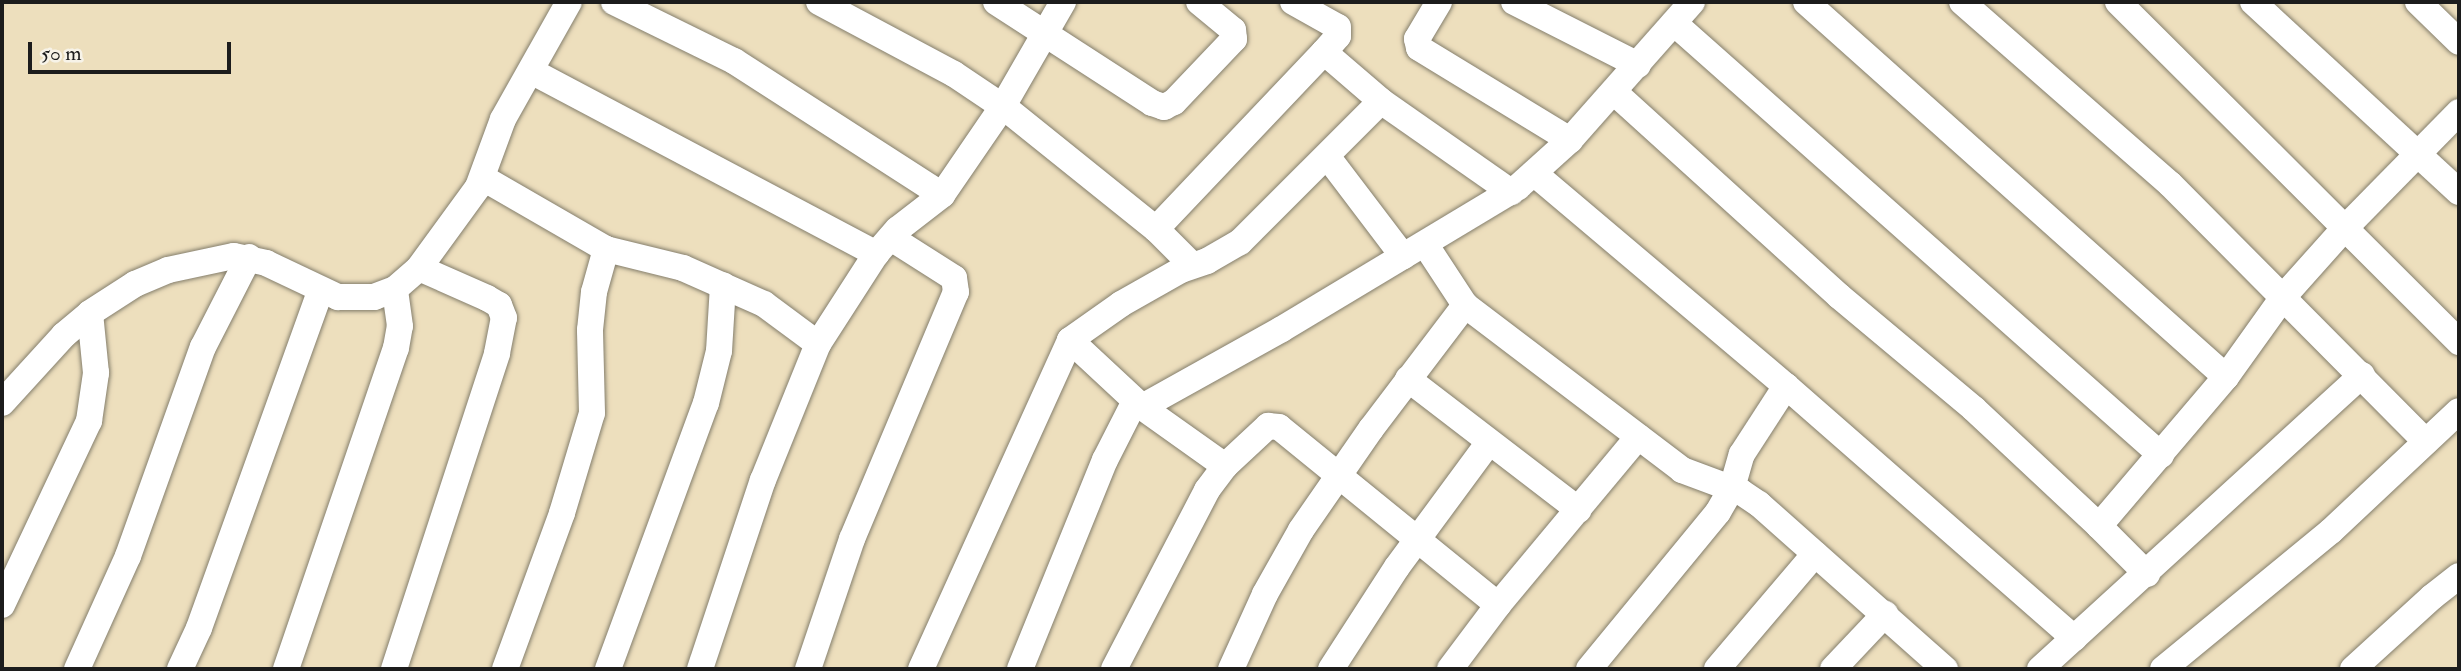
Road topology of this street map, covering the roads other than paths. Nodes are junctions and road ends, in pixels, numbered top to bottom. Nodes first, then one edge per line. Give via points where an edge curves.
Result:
1 (569, 2) edge
2 (614, 2) edge
3 (818, 2) edge
4 (996, 2) edge
5 (1063, 2) edge
6 (1199, 2) edge
7 (1293, 2) edge
8 (1439, 2) edge
9 (1514, 2) edge
10 (1692, 2) edge
11 (1806, 2) edge
12 (1962, 2) edge
13 (2118, 2) edge
14 (2253, 2) edge
15 (2418, 2) edge
16 (1674, 23) junction
17 (1046, 32) junction
18 (2459, 42) edge
19 (1324, 52) junction
20 (1638, 65) junction
21 (531, 71) junction
22 (1614, 92) junction
23 (1381, 101) junction
24 (1003, 106) junction
25 (2459, 112) edge
26 (1570, 140) junction
27 (2418, 155) junction
28 (1327, 156) junction
29 (1535, 174) junction
30 (483, 178) junction
31 (1511, 192) junction
32 (2459, 192) edge
33 (942, 195) junction
34 (1156, 229) junction
35 (2344, 229) junction
36 (883, 246) junction
37 (606, 249) junction
38 (1414, 250) junction
39 (249, 257) junction
40 (1192, 265) junction
41 (419, 268) junction
42 (723, 285) junction
43 (395, 289) junction
44 (321, 290) junction
45 (2284, 296) junction
46 (1465, 304) junction
47 (90, 313) junction
48 (1070, 340) junction
49 (2459, 342) edge
50 (818, 344) junction
51 (2362, 375) junction
52 (2226, 377) junction
53 (1408, 379) junction
54 (1786, 386) junction
55 (2, 402) edge
56 (1139, 404) junction
57 (2459, 411) edge
58 (1638, 437) junction
59 (1489, 442) junction
60 (2426, 442) junction
61 (2161, 455) junction
62 (1225, 467) junction
63 (1338, 476) junction
64 (1732, 488) junction
65 (1578, 510) junction
66 (2099, 526) junction
67 (1417, 540) junction
68 (1815, 554) junction
69 (2147, 574) junction
70 (2459, 576) edge
71 (2, 605) edge
72 (1498, 605) junction
73 (1885, 614) junction
74 (2074, 638) junction
75 (77, 669) edge
76 (180, 669) edge
77 (286, 669) edge
78 (394, 669) edge
79 (505, 669) edge
80 (608, 669) edge
81 (700, 669) edge
82 (808, 669) edge
83 (921, 669) edge
84 (1020, 669) edge
85 (1114, 669) edge
86 (1231, 669) edge
87 (1331, 669) edge
88 (1450, 669) edge
89 (1589, 669) edge
90 (1717, 669) edge
91 (1833, 669) edge
92 (1945, 669) edge
93 (2040, 669) edge
94 (2163, 669) edge
95 (2353, 669) edge

1 - 21 street
2 - 33 street via 734,61
3 - 24 street via 954,74
4 - 17 street
5 - 17 street
6 - 17 street via 1233,30 1234,39 1164,107
7 - 19 street via 1338,27 1338,36
8 - 26 street via 1417,39 1419,48
9 - 20 street
10 - 16 street
11 - 52 street
12 - 45 street via 2170,184
13 - 35 street
14 - 27 street
15 - 18 street
16 - 20 street
16 - 61 street
17 - 24 street
19 - 23 street
19 - 34 street
20 - 22 street
21 - 30 street via 498,130
21 - 36 street
22 - 26 street
22 - 66 street via 1839,296 1974,409
23 - 28 street
23 - 31 street
24 - 33 street
24 - 34 street
25 - 27 street
26 - 29 street
27 - 32 street
27 - 35 street
28 - 38 street
28 - 40 street via 1240,242
29 - 31 street
29 - 54 street
30 - 37 street
30 - 41 street
31 - 38 street
33 - 36 street
34 - 40 street
35 - 45 street
35 - 49 street
36 - 50 street
36 - 82 street via 954,278 956,292 852,539
37 - 42 street via 683,268
37 - 79 street via 590,330 592,413 562,513
38 - 46 street
38 - 56 street via 1282,329
39 - 44 street
39 - 47 street via 234,256 150,276
39 - 75 street via 203,347 128,556
40 - 48 street via 1121,304
41 - 43 street
41 - 78 street via 499,305 504,318
42 - 50 street via 764,304
42 - 80 street via 719,351 706,403
43 - 44 street via 356,299
43 - 77 street via 400,326 397,348
44 - 76 street via 199,628
45 - 51 street
45 - 52 street
46 - 53 street
46 - 58 street
47 - 55 street
47 - 71 street via 96,373 89,421
48 - 56 street
48 - 83 street
50 - 81 street via 763,480
51 - 60 street
51 - 69 street
52 - 61 street
53 - 59 street
53 - 63 street
54 - 64 street via 1742,454
54 - 74 street
56 - 62 street
56 - 84 street via 1105,460
57 - 60 street
58 - 64 street via 1688,474
58 - 65 street
59 - 65 street
59 - 67 street
60 - 94 street via 2331,531
61 - 66 street
62 - 63 street via 1263,429 1274,425
62 - 85 street via 1199,502
63 - 67 street
63 - 86 street via 1284,559
64 - 68 street via 1759,504
64 - 89 street via 1718,512
65 - 72 street
66 - 69 street
67 - 72 street
67 - 87 street
68 - 73 street
68 - 90 street
69 - 74 street
70 - 95 street
72 - 88 street
73 - 91 street
73 - 92 street
74 - 93 street

